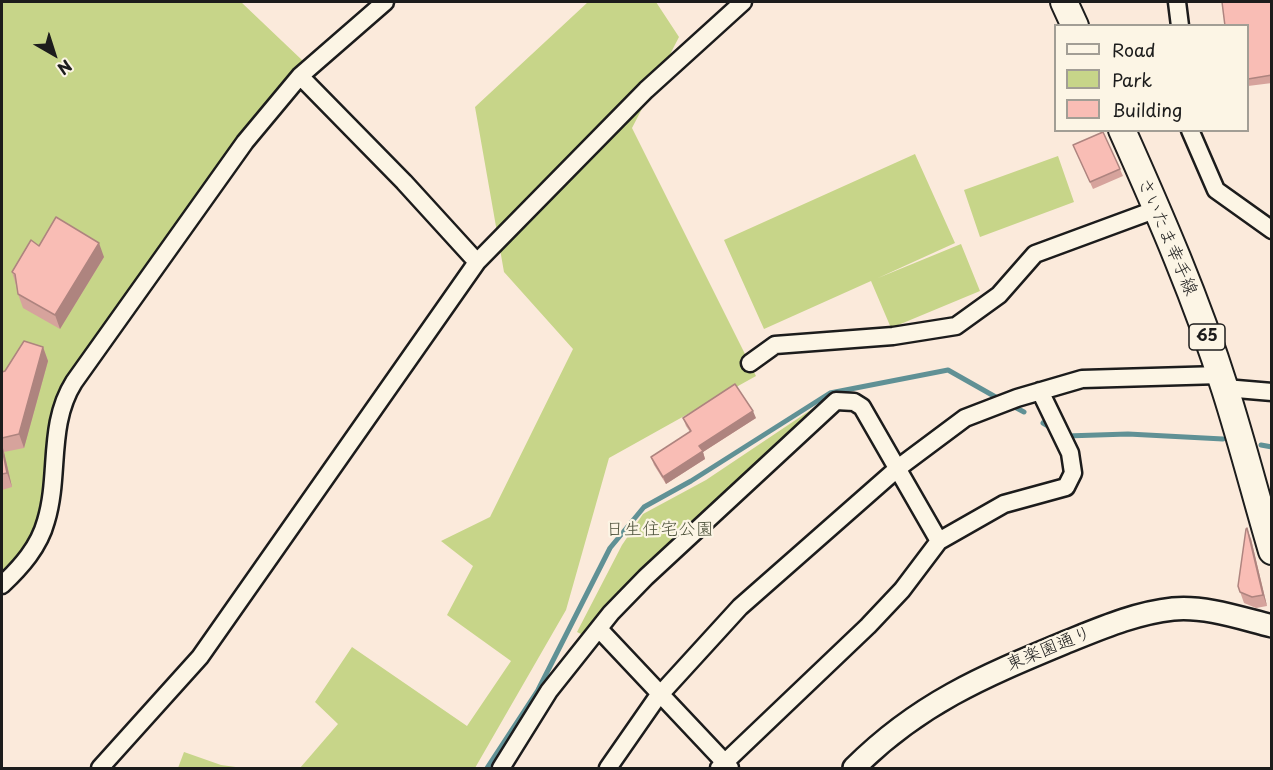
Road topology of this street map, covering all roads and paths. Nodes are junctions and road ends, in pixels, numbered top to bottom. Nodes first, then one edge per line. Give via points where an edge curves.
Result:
1 (385, 2) edge
2 (742, 2) edge
3 (1065, 2) edge
4 (1177, 2) edge
5 (1074, 24) edge
6 (1180, 24) edge
7 (300, 76) junction
8 (1123, 132) edge
9 (1191, 132) edge
10 (1157, 209) junction
11 (1272, 230) edge
12 (477, 262) junction
13 (750, 363) dead end
14 (1223, 381) junction
15 (1040, 391) junction
16 (1272, 392) edge
17 (898, 468) junction
18 (939, 541) junction
19 (1272, 551) edge
20 (2, 585) edge
21 (1272, 626) edge
22 (599, 629) junction
23 (660, 695) junction
24 (725, 766) edge
25 (100, 768) edge
26 (501, 768) edge
27 (608, 768) edge
28 (854, 768) edge

1 - 7 street
2 - 12 street via 646,90
3 - 5 main road
4 - 6 street
7 - 12 street
7 - 20 street via 245,142 65,397 59,413 47,520 35,547
8 - 10 main road, さいたま幸手線 / 65
9 - 11 street via 1216,189
10 - 13 street via 1035,254 999,295 956,326 893,336 775,345
10 - 14 main road, さいたま幸手線 / 65
12 - 25 street via 200,657
14 - 15 street via 1082,379
14 - 16 street
14 - 19 main road, さいたま幸手線 / 65
15 - 17 street via 965,418
15 - 18 street via 1070,453 1073,473 1066,487 1004,504
17 - 18 street
17 - 22 street via 862,407 854,402 836,401 646,578
17 - 23 street via 740,607
18 - 24 street via 902,590 868,626
21 - 28 street, 東楽園通り via 1226,614 1175,609 1111,624 997,670 947,696 903,725
22 - 23 street
22 - 26 street via 549,691
23 - 24 street
23 - 27 street

